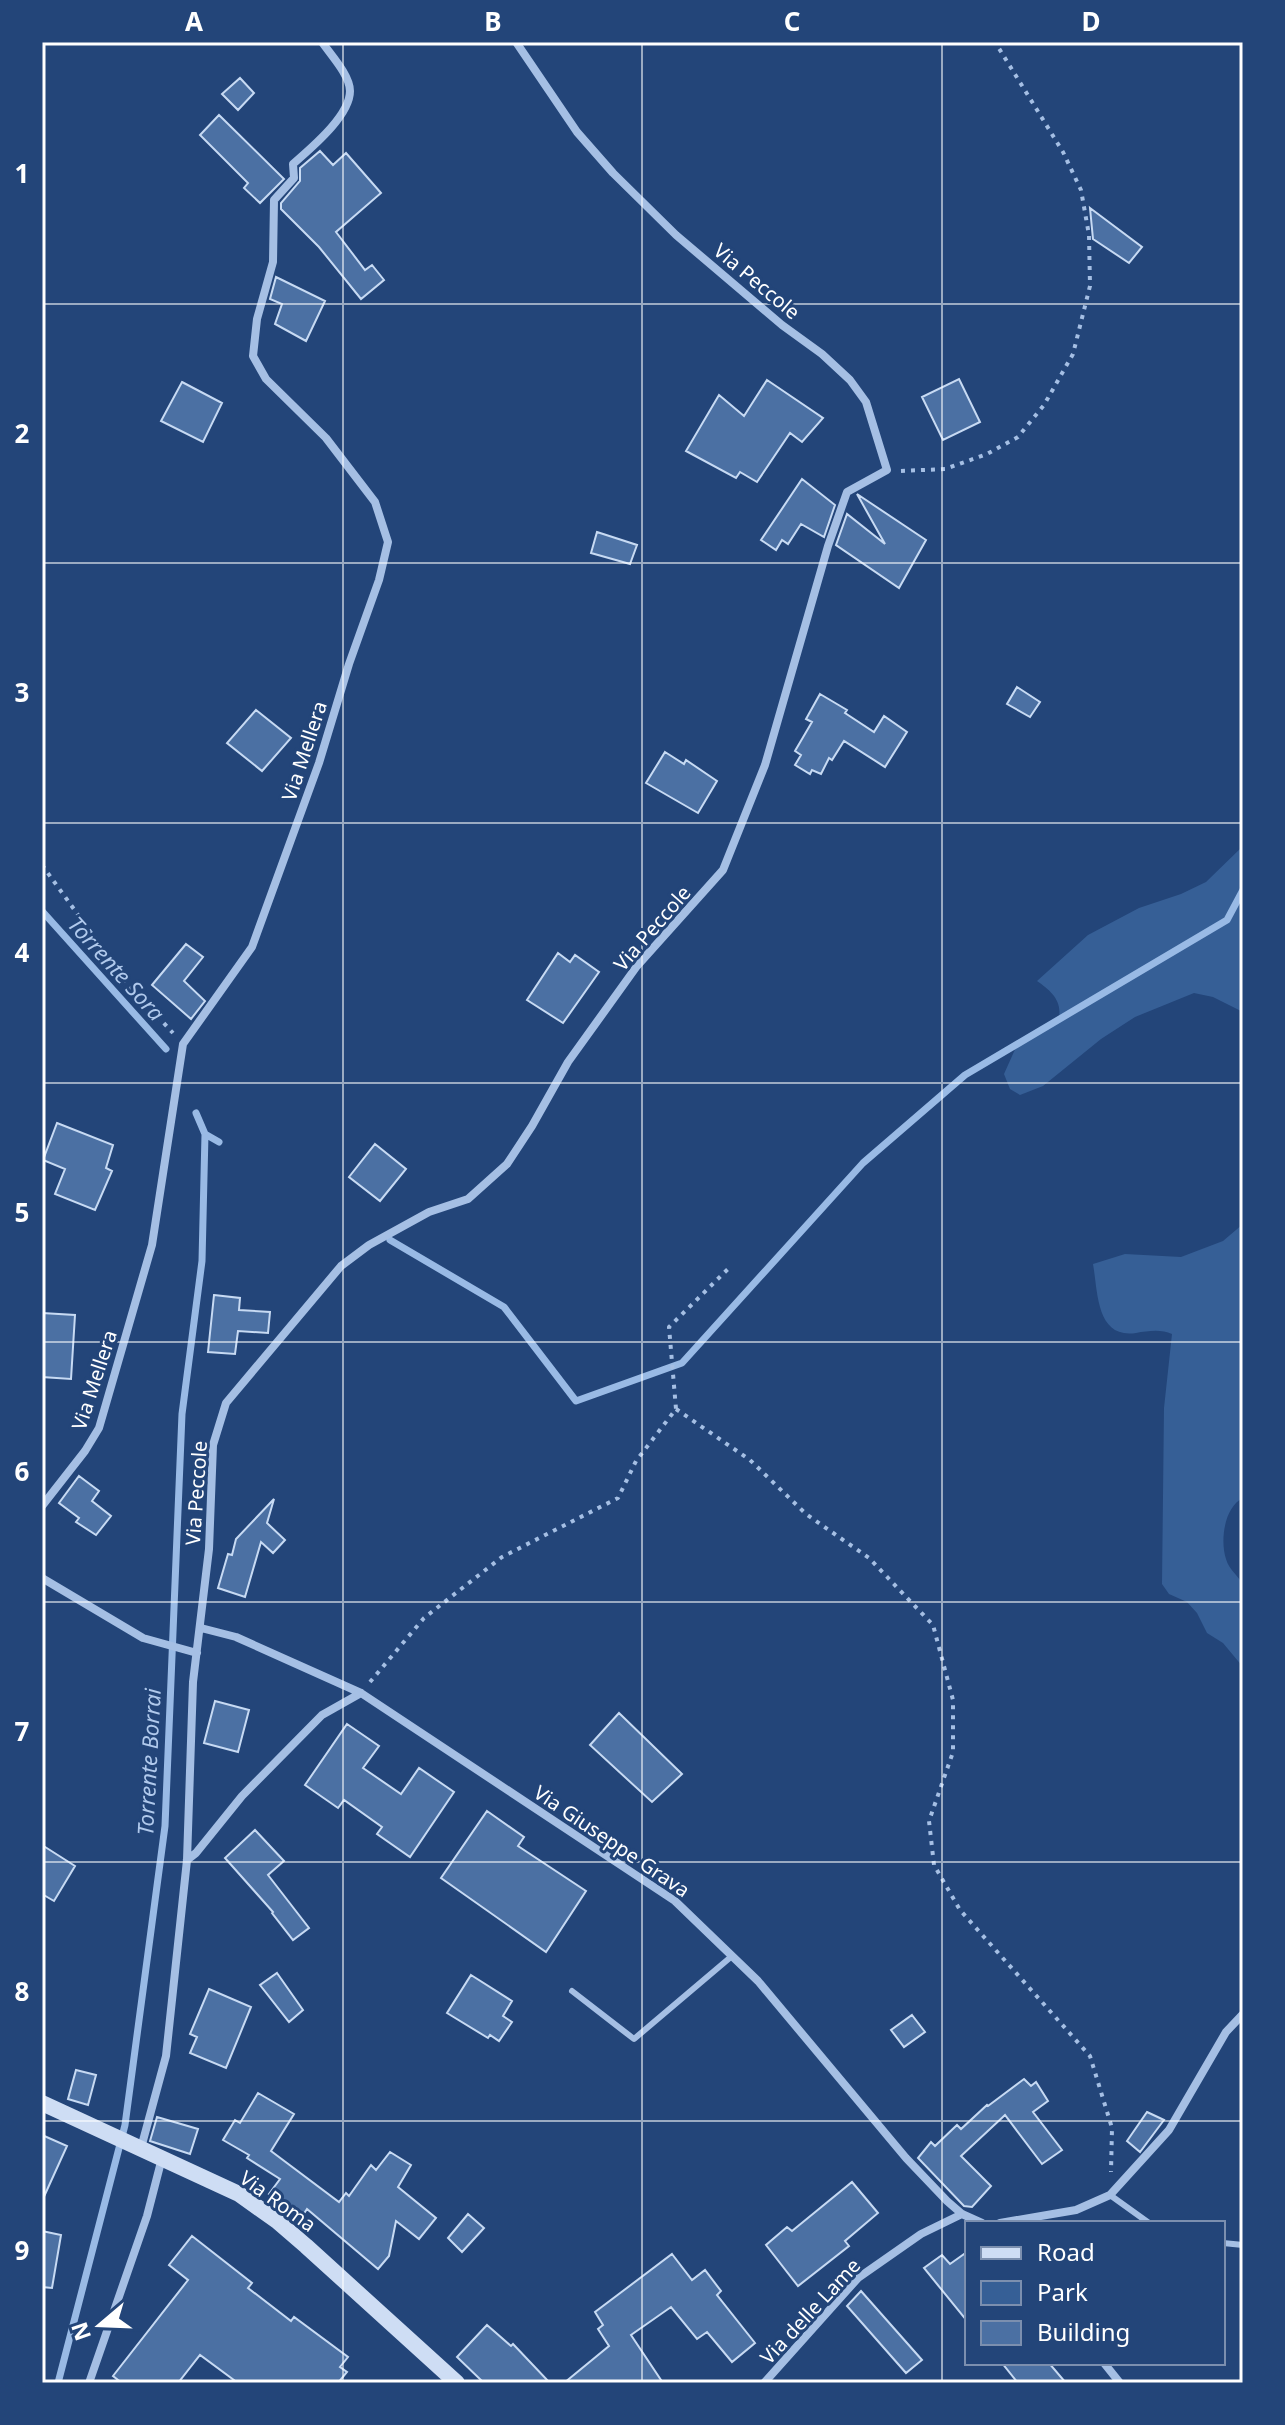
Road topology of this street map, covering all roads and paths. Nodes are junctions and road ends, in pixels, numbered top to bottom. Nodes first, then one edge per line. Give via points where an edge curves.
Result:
1 (322, 42) edge
2 (516, 42) edge
3 (995, 42) edge
4 (887, 470) junction
5 (42, 865) edge
6 (183, 1044) junction
7 (729, 1268) dead end
8 (676, 1409) junction
9 (42, 1506) edge
10 (42, 1578) edge
11 (201, 1628) junction
12 (197, 1653) junction
13 (361, 1693) junction
14 (187, 1860) junction
15 (732, 1956) junction
16 (572, 1991) dead end
17 (1243, 2014) edge
18 (42, 2103) edge
19 (136, 2147) junction
20 (162, 2158) junction
21 (1110, 2195) junction
22 (962, 2214) junction
23 (978, 2221) edge
24 (1012, 2221) edge
25 (1146, 2221) edge
26 (1106, 2365) edge
27 (89, 2383) edge
28 (457, 2383) edge
29 (764, 2383) edge
30 (1120, 2383) edge

1 - 6 street, Via Mellera via 350,89 345,109 293,164 294,178 274,200 273,262 253,356 266,379 326,438 375,502 388,542 319,763 252,947
2 - 4 street, Via Peccole via 577,132 613,173 676,235 850,380 866,402
3 - 4 path via 1081,190 1090,286 1073,354 1018,437 945,469
4 - 11 street, Via Peccole via 847,492 765,765 723,870 637,966 568,1062 507,1164 468,1199 429,1212 341,1266 226,1403 213,1445
5 - 6 path via 131,988
6 - 9 street, Via Mellera via 152,1245 113,1388 99,1428
7 - 8 path via 669,1327
8 - 13 path via 636,1461 618,1498 502,1557 424,1618
8 - 21 path via 750,1460 806,1514 869,1558 933,1625 953,1700 953,1752 929,1821 934,1865 960,1910 1090,2056 1112,2128
10 - 12 street via 143,1638
11 - 12 street, Via Peccole
11 - 13 street, Via Giuseppe Grava via 236,1637
12 - 14 street, Via Peccole
13 - 14 street via 322,1715
13 - 15 street, Via Giuseppe Grava via 675,1901
14 - 19 street, Via Peccole via 166,2056 152,2114
15 - 16 lane via 634,2039
15 - 22 street, Via Giuseppe Grava via 906,2158
17 - 21 street via 1226,2032 1169,2130
18 - 19 main road, Via Roma
19 - 20 main road, Via Roma
20 - 27 street
20 - 28 main road, Via Roma via 239,2194 277,2221
21 - 24 street via 1076,2210
21 - 25 lane
22 - 23 street
22 - 29 street, Via delle Lame via 921,2234 858,2278
26 - 30 street

